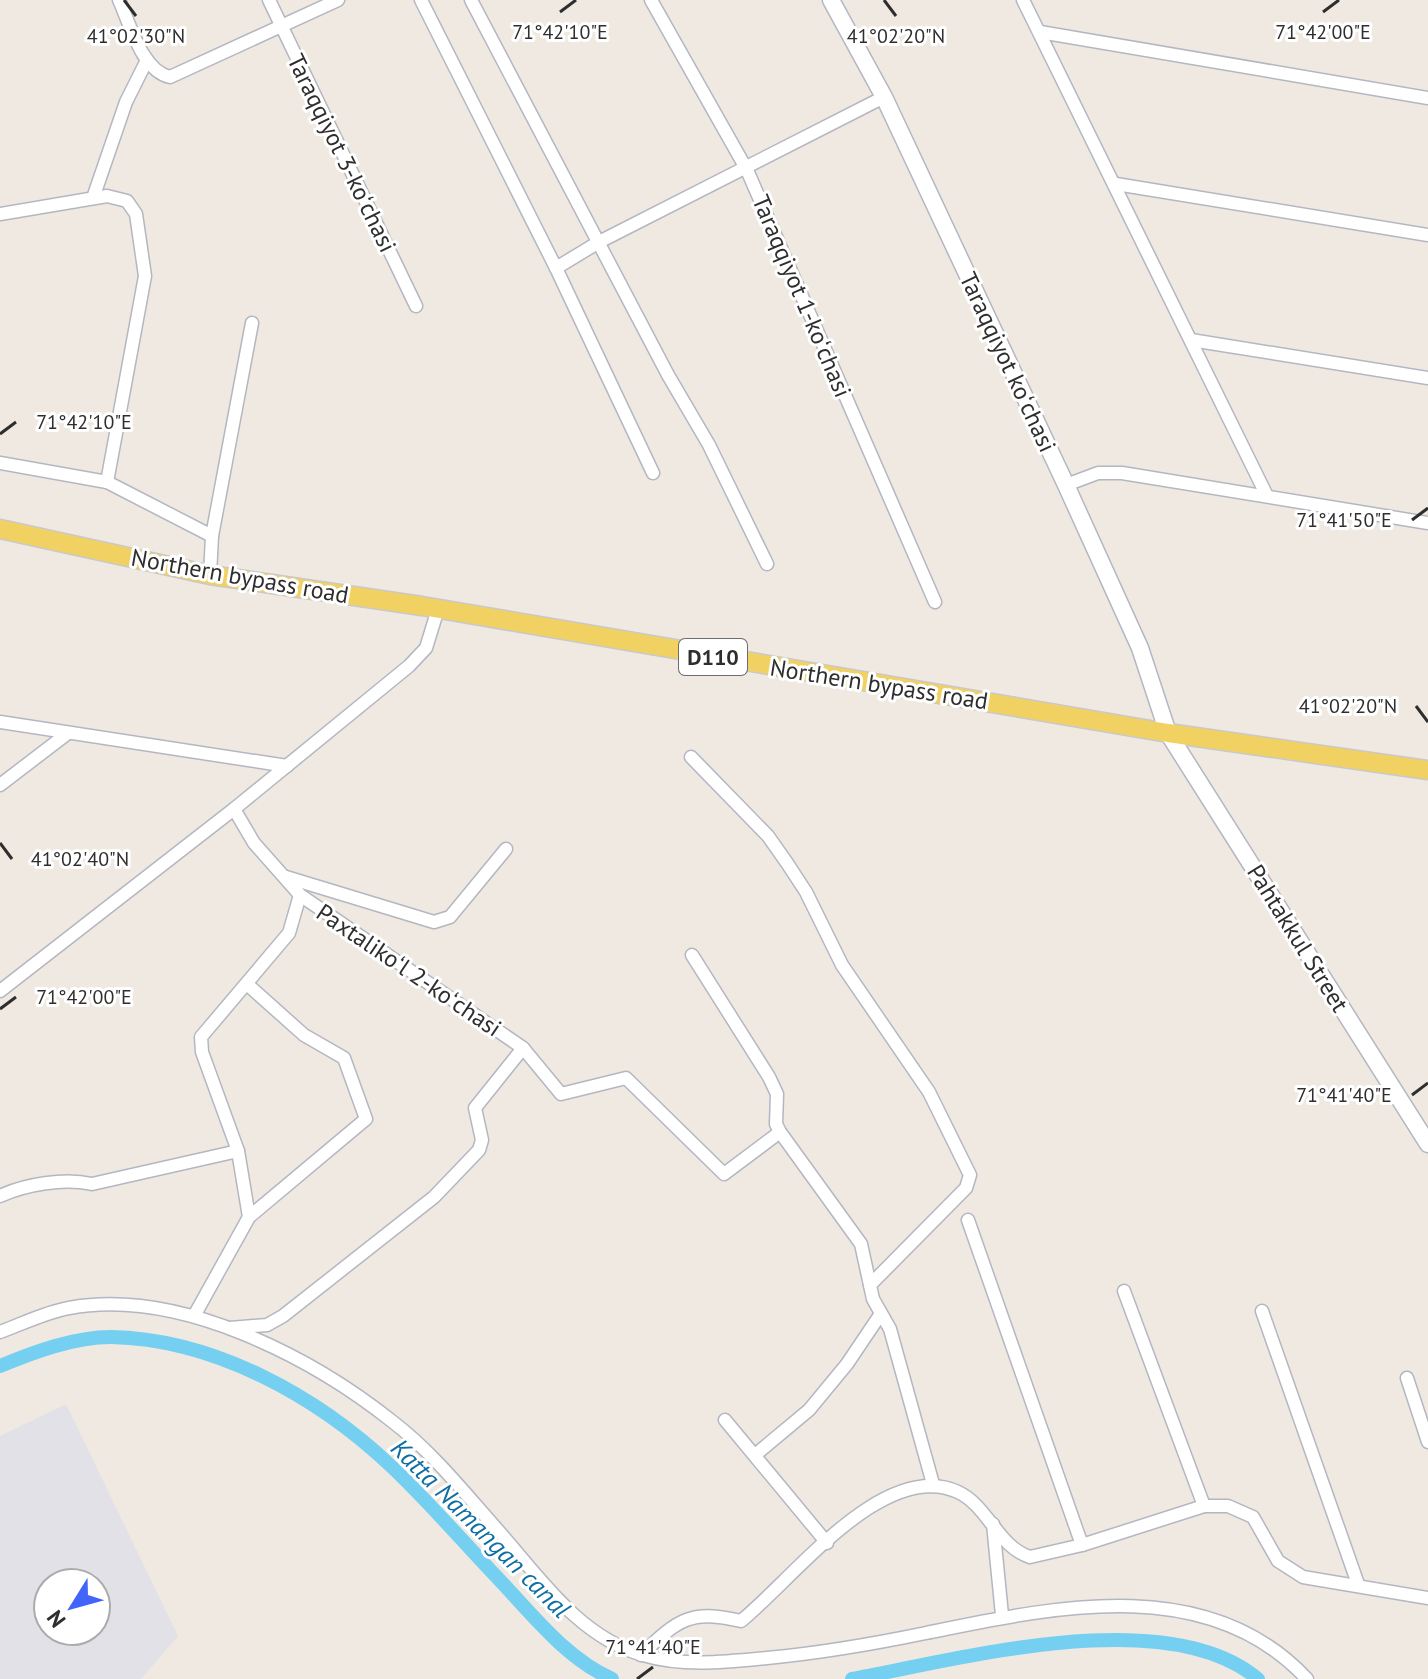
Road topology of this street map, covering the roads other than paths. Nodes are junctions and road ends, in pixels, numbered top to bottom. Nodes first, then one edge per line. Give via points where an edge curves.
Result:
1 (119, 0) edge
2 (269, 0) edge
3 (338, 0) edge
4 (421, 0) edge
5 (471, 0) edge
6 (651, 0) edge
7 (831, 0) edge
8 (1023, 0) edge
9 (282, 27) junction
10 (1040, 32) junction
11 (147, 60) junction
12 (884, 97) junction
13 (1428, 98) edge
14 (747, 170) junction
15 (1116, 184) junction
16 (93, 198) junction
17 (0, 214) edge
18 (1428, 235) edge
19 (599, 242) junction
20 (556, 268) junction
21 (416, 306) dead end
22 (252, 323) dead end
23 (1191, 340) junction
24 (1428, 378) edge
25 (0, 463) edge
26 (653, 473) dead end
27 (107, 482) junction
28 (1066, 485) junction
29 (1266, 494) junction
30 (1428, 523) edge
31 (0, 529) edge
32 (212, 536) junction
33 (767, 564) dead end
34 (210, 575) junction
35 (935, 602) dead end
36 (438, 609) junction
37 (0, 722) edge
38 (68, 733) junction
39 (1168, 733) junction
40 (691, 757) dead end
41 (287, 766) junction
42 (1428, 770) edge
43 (0, 785) edge
44 (234, 809) junction
45 (506, 849) dead end
46 (286, 877) junction
47 (300, 895) junction
48 (692, 955) dead end
49 (248, 985) junction
50 (0, 991) edge
51 (523, 1048) junction
52 (780, 1132) junction
53 (1425, 1134) edge
54 (238, 1151) junction
55 (0, 1196) edge
56 (249, 1217) junction
57 (968, 1220) dead end
58 (870, 1285) junction
59 (1124, 1291) dead end
60 (1262, 1311) dead end
61 (880, 1315) junction
62 (194, 1316) junction
63 (227, 1328) junction
64 (0, 1332) edge
65 (1407, 1378) dead end
66 (725, 1420) dead end
67 (1428, 1442) edge
68 (759, 1459) junction
69 (933, 1484) junction
70 (1204, 1506) junction
71 (993, 1524) junction
72 (827, 1543) junction
73 (1082, 1545) junction
74 (1358, 1584) junction
75 (1428, 1598) edge
76 (1002, 1615) junction
77 (641, 1655) junction
78 (1307, 1679) edge

1 - 11 street
2 - 9 street, Taraqqiyot 3-koʻchasi
3 - 9 street
4 - 20 street
5 - 19 street
6 - 14 street, Taraqqiyot 1-koʻchasi
7 - 12 street, Taraqqiyot koʻchasi
8 - 10 street
9 - 11 street via 176,76 154,70
9 - 21 street, Taraqqiyot 3-koʻchasi
10 - 13 street
10 - 15 street
11 - 16 street via 126,102
12 - 14 street
12 - 28 street, Taraqqiyot koʻchasi
14 - 19 street
14 - 35 street, Taraqqiyot 1-koʻchasi
15 - 18 street
15 - 23 street
16 - 17 street
16 - 27 street via 118,197 136,214 145,276
19 - 20 street
19 - 33 street
20 - 26 street
22 - 32 street
23 - 24 street
23 - 29 street
25 - 27 street
27 - 32 street
28 - 29 street via 1098,473 1122,473
28 - 39 street, Taraqqiyot koʻchasi via 1140,648
29 - 30 street
31 - 34 main road, Northern bypass road / D110
32 - 34 street
34 - 36 main road, Northern bypass road / D110
36 - 39 main road, Northern bypass road / D110
36 - 41 street via 426,648
37 - 38 street
38 - 41 street
38 - 43 street
39 - 42 main road, Northern bypass road / D110
39 - 53 street, Pahtakkul Street
40 - 58 street via 768,836 787,863 842,965 929,1092 970,1175 966,1188
41 - 44 street
44 - 46 street via 254,843
44 - 50 street
45 - 46 street via 443,921
46 - 47 street
47 - 49 street, Paxtalikoʻl 2-koʻchasi via 289,933
47 - 51 street, Paxtalikoʻl 2-koʻchasi
48 - 52 street via 773,1085
49 - 54 street, Paxtalikoʻl 2-koʻchasi via 201,1037
49 - 56 street via 304,1035 344,1058 366,1119
51 - 52 street via 561,1094 619,1079 636,1084 722,1173
51 - 63 street, Paxtalikoʻl 2-koʻchasi via 475,1108 479,1150 434,1197 283,1316 267,1325
52 - 58 street via 861,1244
54 - 55 street via 92,1184 17,1188
54 - 56 street, Paxtalikoʻl 2-koʻchasi
56 - 62 street
57 - 73 street
58 - 61 street
59 - 70 street
60 - 74 street
61 - 68 street via 809,1410
61 - 69 street via 890,1329
62 - 63 street, Paxtalikoʻl 2-koʻchasi
62 - 64 street, Paxtalikoʻl 2-koʻchasi via 110,1304 67,1308
63 - 77 street via 305,1364 395,1423 566,1607 606,1640
65 - 67 street
66 - 68 street
68 - 72 street
69 - 71 street via 958,1492
69 - 72 street via 890,1494
70 - 73 street
70 - 74 street via 1228,1506 1253,1517 1278,1561 1289,1570 1303,1577
71 - 73 street via 1013,1548 1030,1557
71 - 76 street
72 - 77 street via 741,1621 700,1614 659,1637
74 - 75 street
76 - 77 street via 857,1647 781,1657 720,1663
76 - 78 street via 1096,1606 1187,1611 1250,1632

